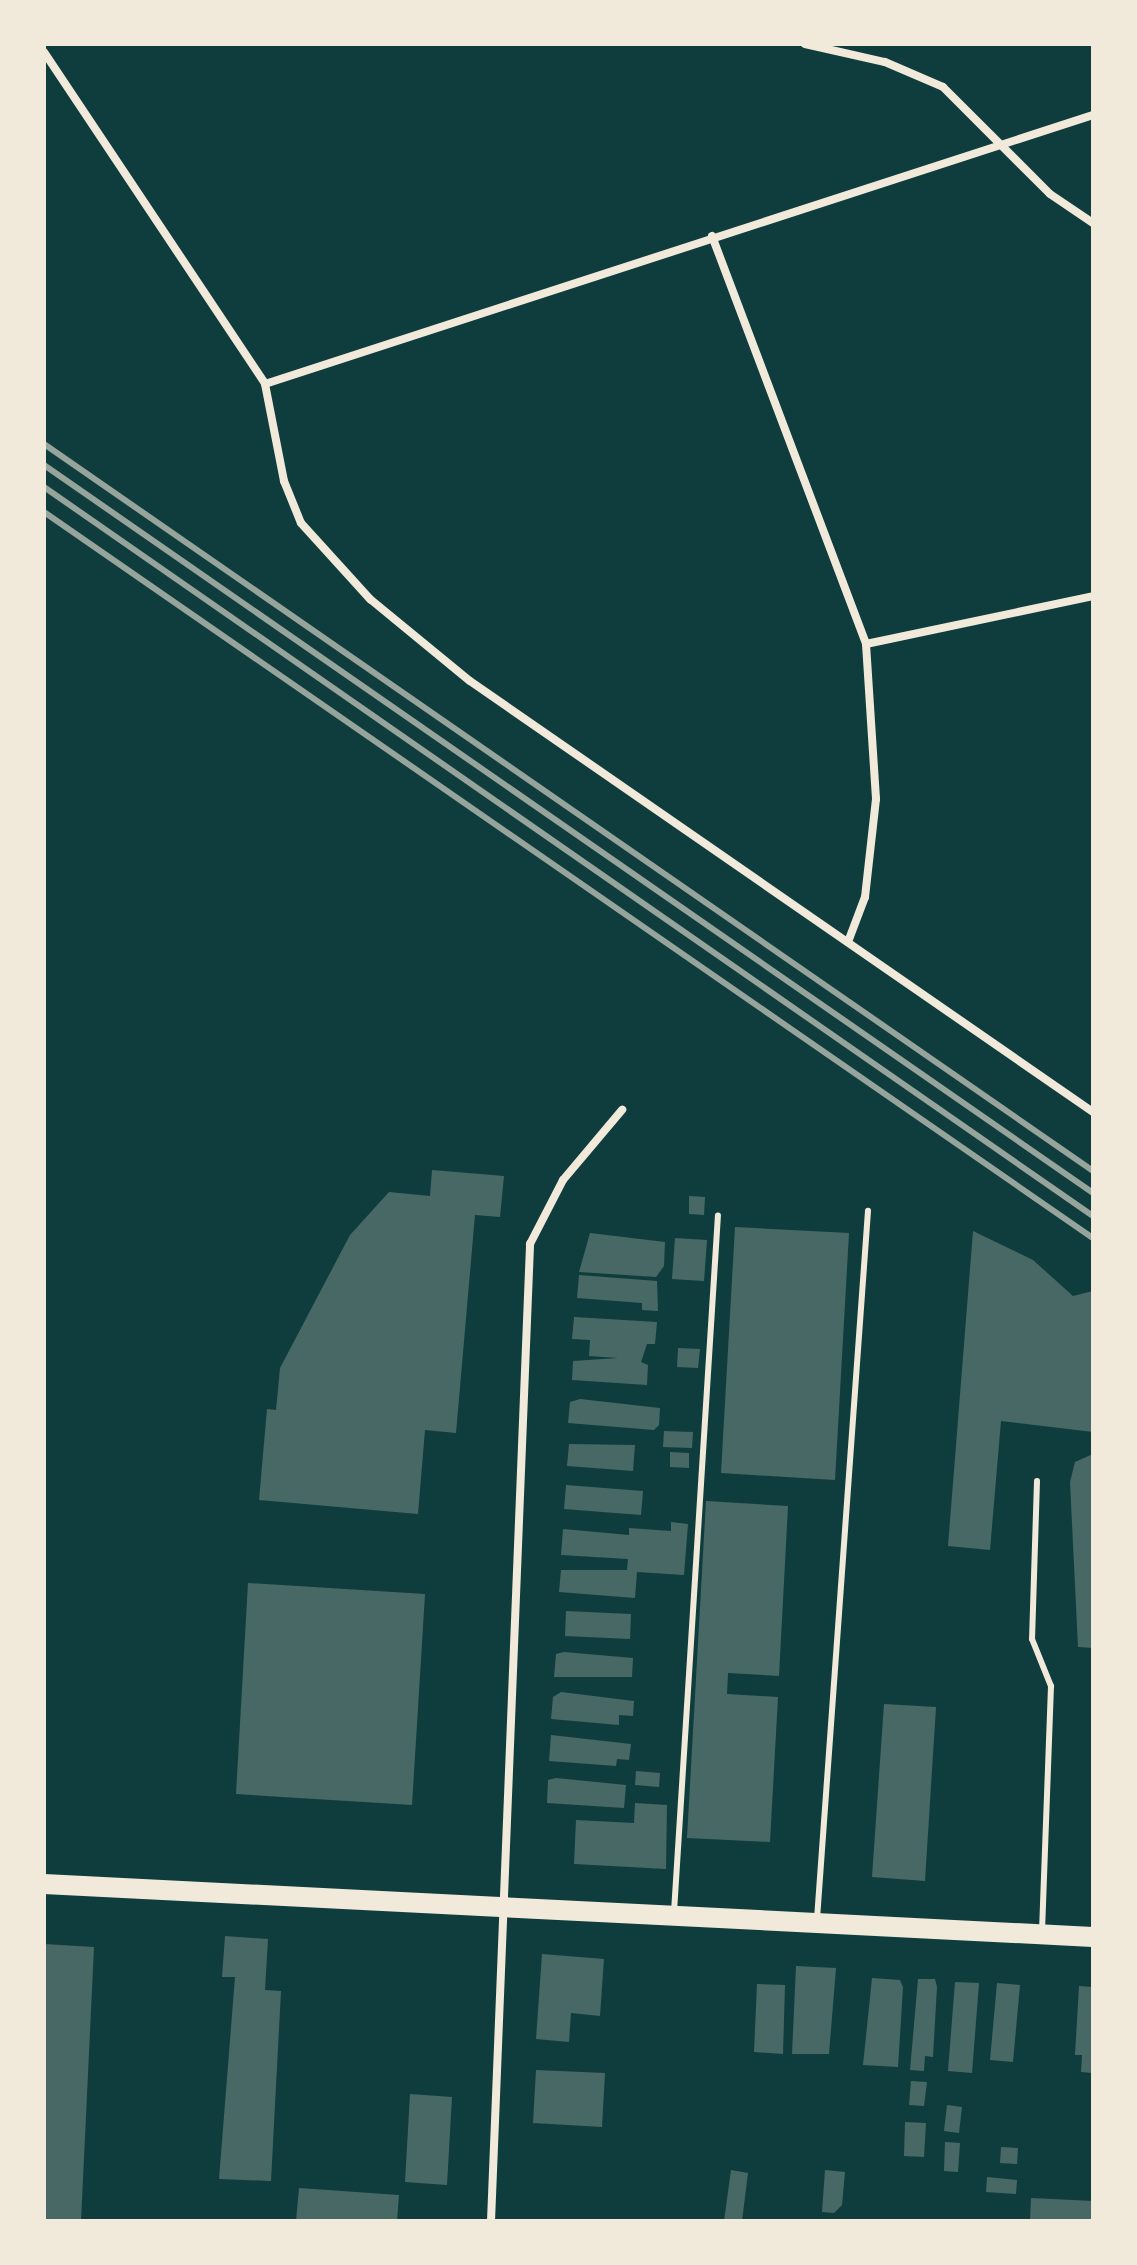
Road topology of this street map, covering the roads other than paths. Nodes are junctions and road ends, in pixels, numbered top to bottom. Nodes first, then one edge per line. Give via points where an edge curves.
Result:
1 (805, 44) edge
2 (44, 52) edge
3 (1093, 115) edge
4 (1003, 143) junction
5 (1093, 223) edge
6 (712, 236) junction
7 (265, 384) junction
8 (1093, 596) edge
9 (866, 644) junction
10 (848, 942) junction
11 (622, 1110) dead end
12 (1093, 1112) edge
13 (868, 1211) dead end
14 (718, 1215) dead end
15 (1037, 1481) dead end
16 (44, 1884) edge
17 (503, 1907) junction
18 (674, 1915) junction
19 (816, 1923) junction
20 (1042, 1935) junction
21 (1093, 1937) edge
22 (491, 2221) edge

1 - 4 street via 885,62 943,87
2 - 7 street
3 - 4 street
4 - 5 street via 1050,194
4 - 6 street
6 - 7 street
6 - 9 street
7 - 10 street via 284,481 301,523 370,599 470,681
8 - 9 street
9 - 10 street via 876,799 865,897
10 - 12 street
11 - 17 street via 549,1200 530,1244
13 - 19 lane
14 - 18 lane
15 - 20 lane via 1032,1639 1051,1686
16 - 17 main road
17 - 18 main road
17 - 22 street via 506,1969
18 - 19 main road
19 - 20 main road
20 - 21 main road

